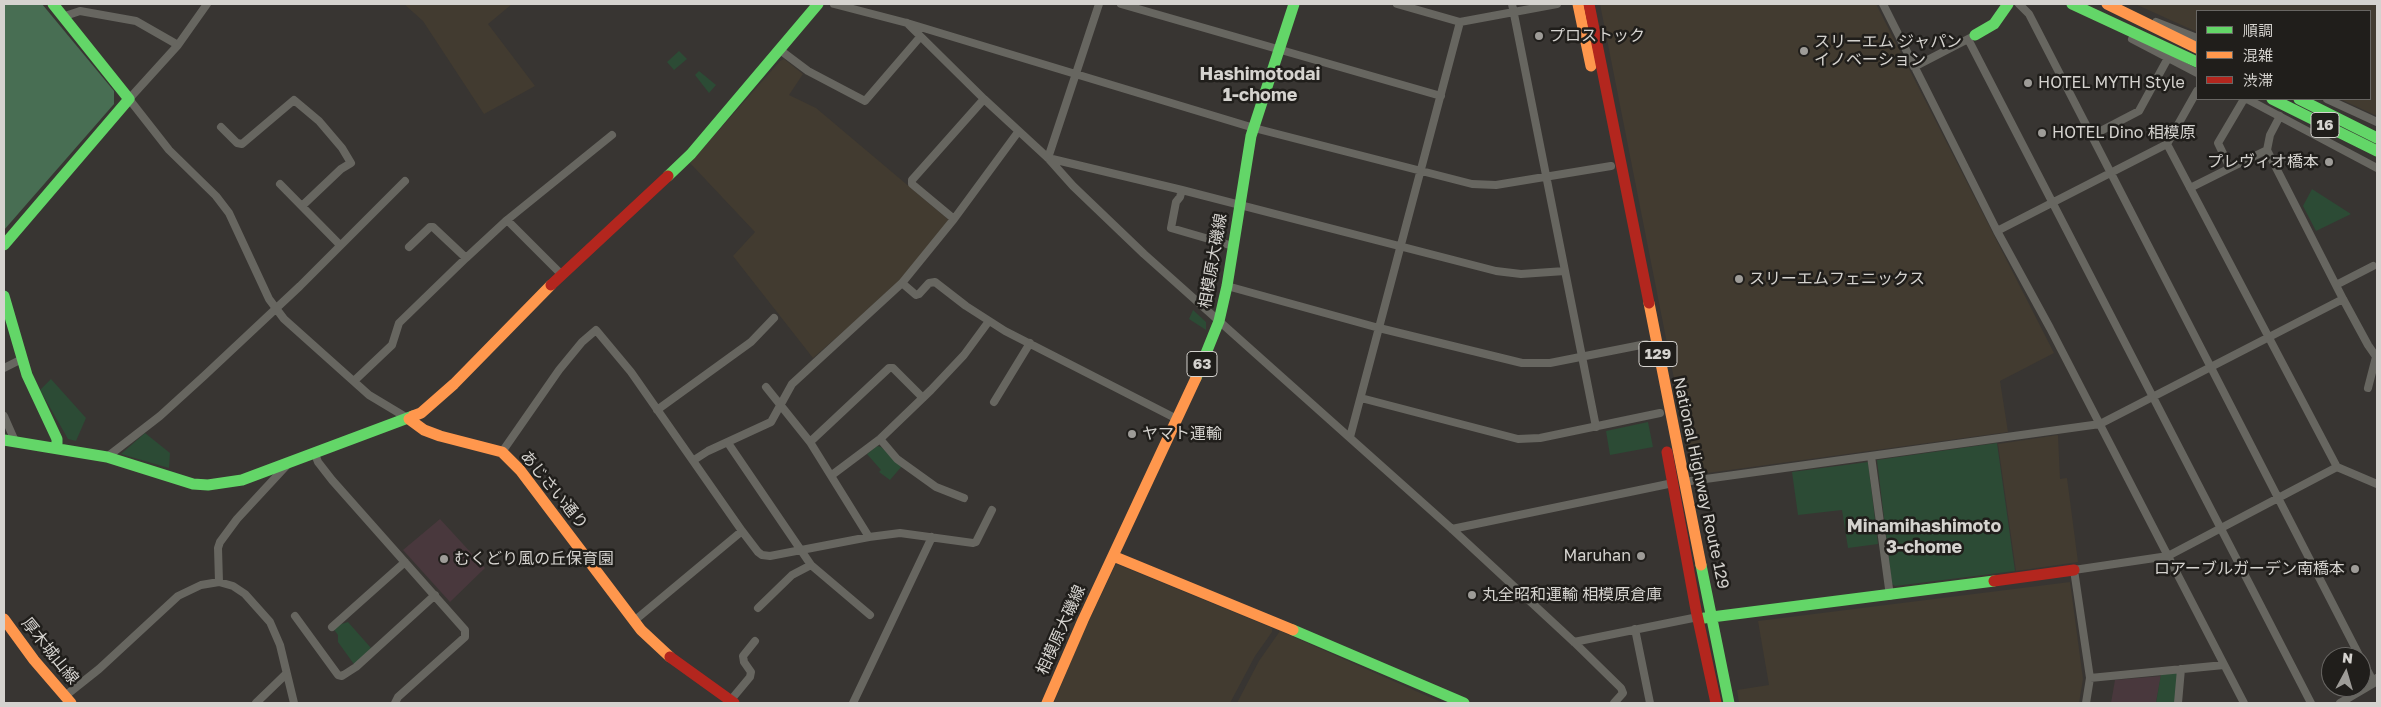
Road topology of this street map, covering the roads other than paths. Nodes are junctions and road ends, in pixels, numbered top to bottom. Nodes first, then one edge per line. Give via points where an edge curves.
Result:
1 (53, 4) edge
2 (207, 4) edge
3 (818, 4) edge
4 (834, 4) edge
5 (1099, 4) edge
6 (1121, 4) edge
7 (1294, 4) edge
8 (1397, 4) edge
9 (1512, 4) edge
10 (1557, 4) edge
11 (1578, 4) edge
12 (1589, 4) edge
13 (1883, 4) edge
14 (2008, 4) edge
15 (2019, 4) edge
16 (2072, 4) edge
17 (2107, 4) edge
18 (1514, 12) junction
19 (64, 16) junction
20 (2132, 16) junction
21 (2107, 19) junction
22 (1460, 22) junction
23 (907, 23) junction
24 (920, 37) junction
25 (1971, 37) junction
26 (2196, 38) edge
27 (178, 45) junction
28 (2196, 48) edge
29 (1279, 49) junction
30 (780, 50) junction
31 (2168, 58) junction
32 (2196, 62) edge
33 (1914, 67) junction
34 (2196, 72) edge
35 (1076, 74) junction
36 (2196, 93) edge
37 (1441, 96) junction
38 (129, 99) junction
39 (984, 99) junction
40 (2244, 100) edge
41 (2247, 100) edge
42 (2274, 100) edge
43 (2301, 100) edge
44 (2330, 100) edge
45 (2280, 116) junction
46 (2377, 122) edge
47 (221, 127) dead end
48 (1254, 128) junction
49 (1018, 132) junction
50 (612, 135) dead end
51 (2091, 136) junction
52 (2377, 138) edge
53 (2167, 144) junction
54 (2267, 150) junction
55 (2377, 151) edge
56 (1048, 158) junction
57 (1611, 166) junction
58 (2230, 168) junction
59 (2377, 168) edge
60 (1421, 171) junction
61 (2110, 173) junction
62 (1547, 178) junction
63 (405, 180) dead end
64 (280, 184) dead end
65 (2190, 188) junction
66 (1182, 190) junction
67 (2053, 203) junction
68 (1240, 204) junction
69 (302, 206) junction
70 (507, 220) junction
71 (954, 220) junction
72 (1997, 231) junction
73 (4, 245) edge
74 (340, 245) junction
75 (1233, 246) junction
76 (1402, 246) junction
77 (409, 247) dead end
78 (466, 258) junction
79 (2373, 266) dead end
80 (1565, 271) junction
81 (562, 275) junction
82 (902, 283) junction
83 (2336, 285) junction
84 (1228, 286) junction
85 (4, 296) edge
86 (2343, 299) junction
87 (276, 309) junction
88 (774, 318) dead end
89 (989, 321) junction
90 (1219, 321) junction
91 (1379, 328) junction
92 (2269, 338) junction
93 (1030, 343) junction
94 (1646, 344) junction
95 (1583, 356) junction
96 (2377, 357) edge
97 (22, 359) junction
98 (4, 368) edge
99 (2210, 368) junction
100 (354, 382) junction
101 (766, 387) dead end
102 (2368, 388) dead end
103 (2153, 397) junction
104 (922, 398) junction
105 (1361, 398) junction
106 (994, 402) dead end
107 (781, 404) junction
108 (656, 410) junction
109 (1660, 413) junction
110 (4, 416) edge
111 (409, 419) junction
112 (1177, 419) junction
113 (2100, 424) junction
114 (1596, 427) junction
115 (1350, 437) junction
116 (880, 439) junction
117 (10, 440) edge
118 (810, 442) junction
119 (728, 443) junction
120 (57, 447) junction
121 (502, 452) junction
122 (315, 454) junction
123 (1871, 456) junction
124 (107, 458) junction
125 (694, 460) junction
126 (288, 464) junction
127 (2337, 467) junction
128 (832, 475) junction
129 (1679, 482) junction
130 (2377, 484) edge
131 (964, 498) dead end
132 (2278, 499) junction
133 (992, 510) dead end
134 (1452, 529) junction
135 (2221, 529) junction
136 (742, 531) junction
137 (869, 537) junction
138 (932, 537) junction
139 (801, 550) junction
140 (1113, 556) junction
141 (2168, 556) junction
142 (405, 562) junction
143 (811, 565) junction
144 (2074, 570) junction
145 (219, 582) junction
146 (435, 595) junction
147 (1890, 596) junction
148 (758, 608) dead end
149 (870, 614) dead end
150 (295, 616) dead end
151 (1698, 617) junction
152 (1713, 618) junction
153 (4, 619) edge
154 (634, 621) junction
155 (332, 627) dead end
156 (1635, 629) junction
157 (755, 641) dead end
158 (1574, 642) junction
159 (2355, 647) edge
160 (2224, 664) junction
161 (2181, 669) junction
162 (286, 674) junction
163 (2090, 678) junction
164 (2376, 681) edge
165 (68, 700) edge
166 (732, 702) edge
167 (256, 703) edge
168 (294, 703) edge
169 (395, 703) edge
170 (853, 703) edge
171 (1047, 703) edge
172 (1464, 703) edge
173 (1614, 703) edge
174 (1650, 703) edge
175 (1716, 703) edge
176 (1729, 703) edge
177 (2086, 703) edge
178 (2178, 703) edge
179 (2244, 703) edge
180 (2311, 703) edge
181 (2340, 703) edge

1 - 19 main road
2 - 27 street
3 - 30 main road
4 - 23 street
5 - 35 street
6 - 29 street
7 - 29 main road, 相模原大磯線 / 63
8 - 22 street
9 - 18 street
10 - 18 street
11 - 57 main road, National Highway Route 129 / 129
12 - 129 main road, National Highway Route 129 / 129
13 - 33 street
14 - 25 main road via 1994,24
15 - 51 street via 2029,14
16 - 21 main road
17 - 20 main road
18 - 22 street
18 - 62 street
19 - 27 street via 80,11 136,21
19 - 38 main road
20 - 26 street via 2168,25
20 - 28 main road
21 - 31 street via 2135,41
21 - 32 main road
22 - 37 street
23 - 24 street
23 - 35 street
24 - 30 street via 865,101 808,71
24 - 39 street
25 - 33 street
25 - 67 street
27 - 38 street
29 - 37 street
29 - 48 main road, 相模原大磯線 / 63
30 - 81 main road via 691,154
31 - 34 street
31 - 51 street via 2139,110
33 - 72 street
35 - 48 street
35 - 56 street
36 - 53 street
37 - 60 street
38 - 73 main road
38 - 87 street via 169,150 229,213
39 - 49 street
39 - 71 street via 912,180 912,184
40 - 58 street via 2218,143
41 - 45 street
42 - 55 main road, 16
43 - 52 main road, 16
44 - 46 street
45 - 54 street via 2270,135
45 - 59 street
47 - 69 street via 242,144 294,100 319,121 351,163
48 - 60 street
48 - 68 main road, 相模原大磯線 / 63
49 - 56 street
49 - 71 street
50 - 70 street
51 - 61 street
53 - 61 street
53 - 65 street
54 - 58 street
54 - 83 street
56 - 66 street
56 - 90 street via 1125,237
57 - 62 street
57 - 94 main road, National Highway Route 129 / 129
58 - 65 street
60 - 62 street via 1484,185
60 - 76 street
61 - 67 street
61 - 99 street
62 - 80 street
63 - 74 street
64 - 69 street
65 - 92 street
66 - 68 street
66 - 75 street via 1171,228
67 - 72 street
67 - 103 street
68 - 75 main road, 相模原大磯線 / 63
68 - 76 street
69 - 74 street
70 - 78 street
70 - 81 street
71 - 82 street
72 - 113 street
74 - 87 street
75 - 84 main road, 相模原大磯線 / 63
76 - 80 street via 1510,274
76 - 91 street
77 - 78 street via 434,227
78 - 100 street via 399,323 392,346
79 - 83 street
80 - 95 street
81 - 111 main road via 449,389
82 - 89 street via 916,295 929,283 935,282
82 - 107 street via 792,384
83 - 86 street
84 - 90 main road, 相模原大磯線 / 63
84 - 91 street
85 - 97 main road
86 - 92 street
86 - 96 street
87 - 100 street via 294,330
87 - 124 street via 160,416
88 - 108 street via 751,342
89 - 93 street
89 - 104 street via 964,355
90 - 112 main road, 相模原大磯線 / 63
90 - 115 street
91 - 95 street via 1522,363 1550,363
91 - 105 street
92 - 99 street
92 - 127 street
93 - 106 street
93 - 112 street
94 - 95 street
94 - 109 main road, National Highway Route 129 / 129
95 - 114 street
96 - 102 street
97 - 98 street
97 - 120 main road via 34,393 57,439
99 - 103 street
99 - 132 street
100 - 111 street
101 - 107 street
103 - 113 street
103 - 135 street
104 - 116 street
104 - 118 street via 893,368 889,368
105 - 114 street via 1518,439
105 - 115 street
107 - 118 street
107 - 119 street via 771,422
108 - 121 street via 631,372 598,331 594,331 558,370
108 - 125 street
109 - 114 street
109 - 129 main road, National Highway Route 129 / 129
110 - 117 street
111 - 121 main road, あじさい通り via 440,436
111 - 122 main road
112 - 140 main road, 相模原大磯線 / 63
113 - 123 street
113 - 141 street
115 - 134 street
116 - 128 street
116 - 131 street via 897,459 936,487
117 - 120 main road
118 - 128 street
119 - 125 street
119 - 139 street
120 - 124 main road
121 - 154 main road, あじさい通り via 520,470
122 - 126 main road
122 - 142 street via 332,480
123 - 129 street
123 - 147 street
124 - 126 main road via 193,484 208,485 242,480
125 - 136 street
126 - 145 street via 220,542
127 - 130 street
127 - 132 street
128 - 137 street
129 - 134 street
129 - 151 main road, National Highway Route 129 / 129
129 - 152 main road, National Highway Route 129 / 129
132 - 135 street
132 - 159 street
133 - 138 street via 976,542
134 - 158 street
135 - 141 street
135 - 180 street
136 - 139 street via 762,554 770,556
136 - 154 street
137 - 138 street via 910,533
137 - 139 street
138 - 170 street
139 - 143 street
140 - 171 main road, 相模原大磯線 / 63
140 - 172 main road via 1307,634
141 - 144 street
141 - 160 street
142 - 146 street
142 - 155 street
143 - 148 street via 792,575
143 - 149 street
144 - 147 main road
144 - 163 street
145 - 162 street via 245,594 270,622 280,645
145 - 165 street via 201,585 178,596
146 - 150 street via 342,676 338,675
146 - 169 street via 466,633 465,637
147 - 152 main road
151 - 152 main road
151 - 156 street
151 - 175 main road, National Highway Route 129 / 129
152 - 176 main road, National Highway Route 129 / 129
153 - 165 main road, 厚木城山線
154 - 166 main road, あじさい通り via 659,648
156 - 158 street
156 - 174 street
157 - 166 street via 743,656 750,669 750,677
158 - 173 street via 1621,688 1622,692
160 - 161 street
160 - 179 street
161 - 163 street
161 - 178 street
162 - 167 street
162 - 168 street
163 - 177 street
164 - 181 street

